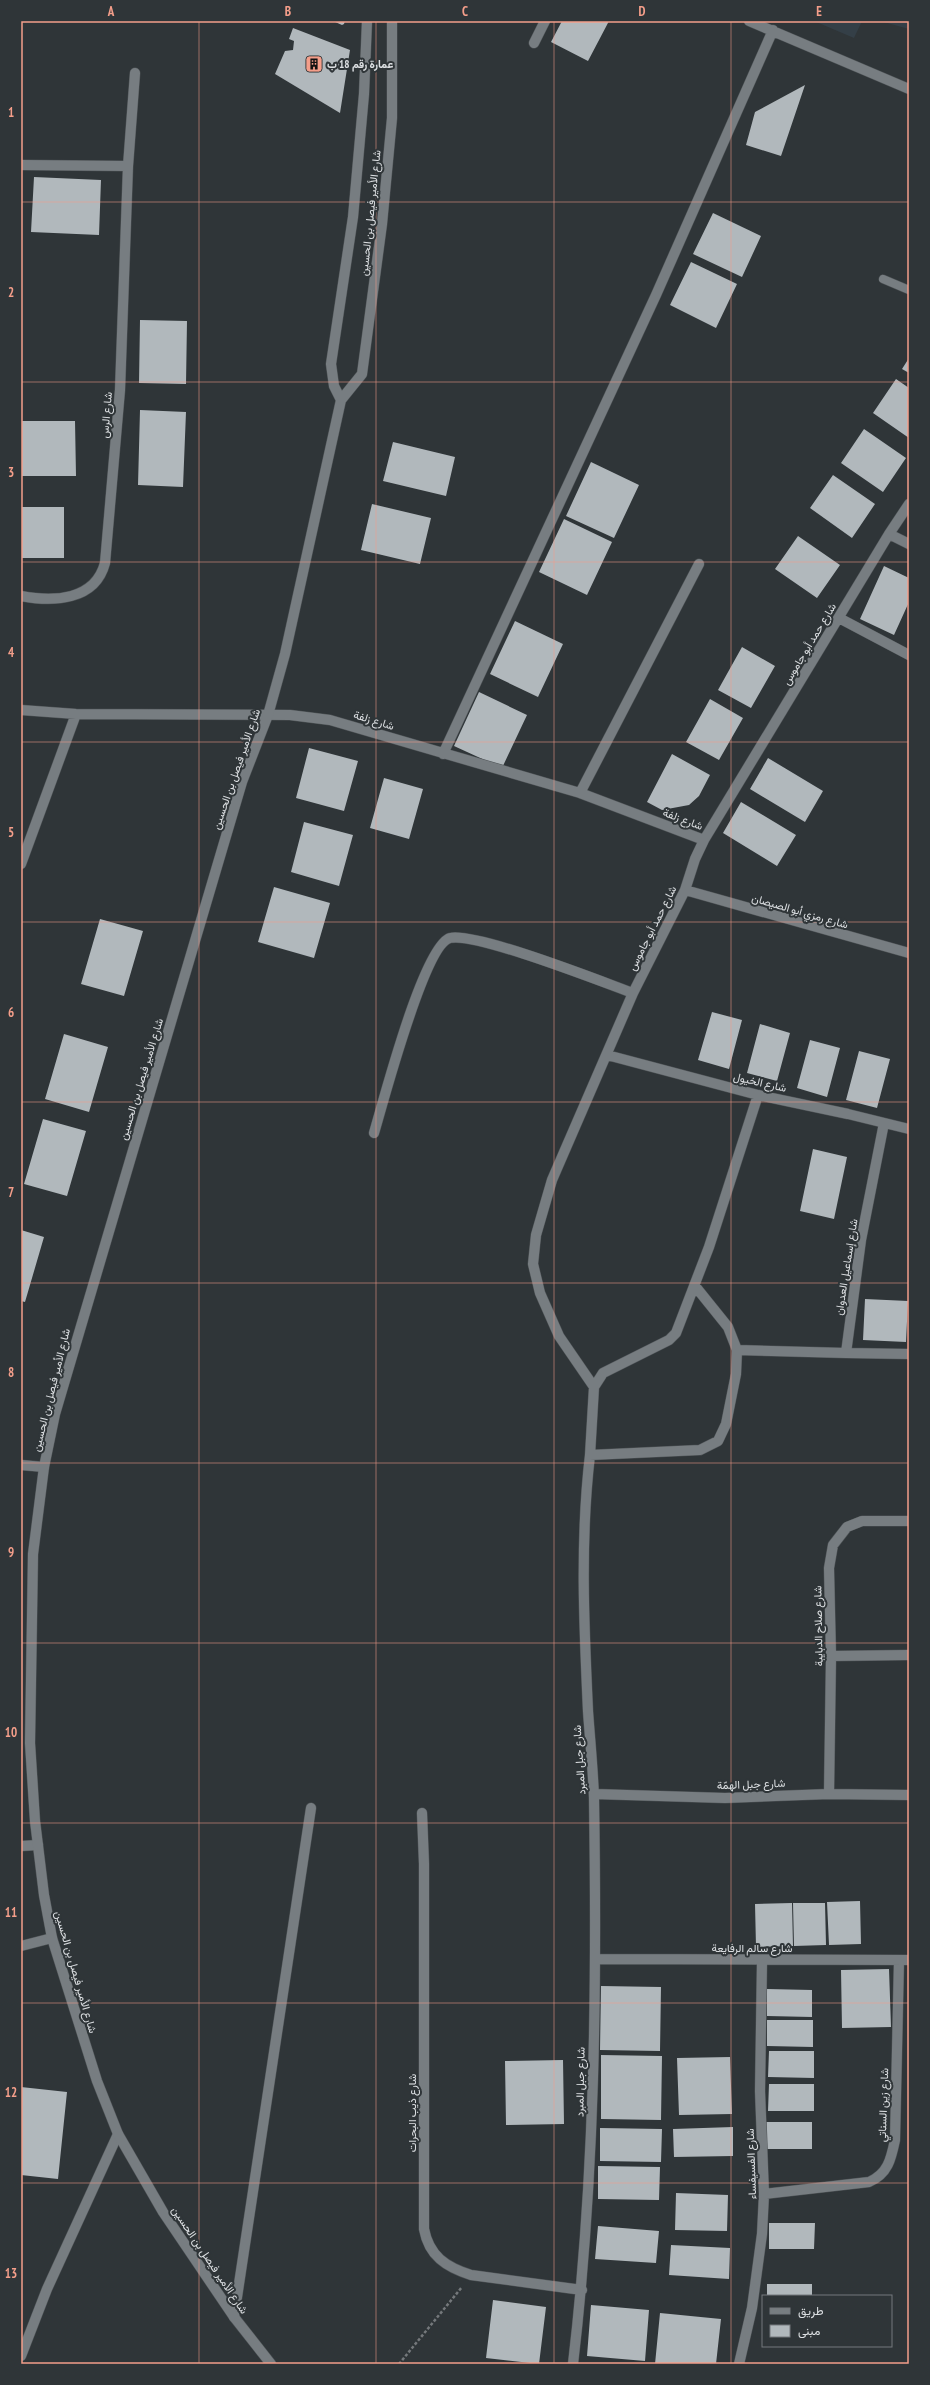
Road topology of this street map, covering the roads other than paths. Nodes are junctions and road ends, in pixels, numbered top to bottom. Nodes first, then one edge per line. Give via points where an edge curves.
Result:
1 (367, 21) edge
2 (392, 21) edge
3 (545, 21) edge
4 (749, 21) edge
5 (773, 30) junction
6 (534, 43) dead end
7 (135, 73) dead end
8 (909, 89) edge
9 (21, 165) edge
10 (128, 166) junction
11 (883, 279) dead end
12 (909, 290) edge
13 (341, 400) junction
14 (909, 504) edge
15 (889, 534) junction
16 (909, 544) edge
17 (699, 564) dead end
18 (21, 596) edge
19 (839, 618) junction
20 (909, 655) edge
21 (21, 710) edge
22 (76, 714) junction
23 (268, 715) junction
24 (444, 754) junction
25 (580, 793) junction
26 (704, 840) junction
27 (21, 864) edge
28 (685, 890) junction
29 (909, 953) edge
30 (633, 992) junction
31 (607, 1055) junction
32 (758, 1095) junction
33 (884, 1123) junction
34 (909, 1129) edge
35 (374, 1133) dead end
36 (695, 1286) junction
37 (738, 1350) junction
38 (846, 1353) junction
39 (909, 1354) edge
40 (594, 1387) junction
41 (590, 1455) junction
42 (21, 1465) edge
43 (44, 1467) junction
44 (909, 1521) edge
45 (909, 1655) edge
46 (831, 1656) junction
47 (594, 1794) junction
48 (829, 1794) junction
49 (909, 1795) edge
50 (311, 1808) dead end
51 (422, 1813) dead end
52 (38, 1845) junction
53 (21, 1846) edge
54 (52, 1938) junction
55 (21, 1946) edge
56 (595, 1960) junction
57 (904, 1960) edge
58 (762, 1961) junction
59 (118, 2134) junction
60 (764, 2194) junction
61 (582, 2290) junction
62 (234, 2317) junction
63 (21, 2356) edge
64 (271, 2364) edge
65 (573, 2364) edge
66 (739, 2364) edge

1 - 13 street, شارع الأمير فيصل بن الحسين via 364,94 353,209 331,364 334,386
2 - 13 street, شارع الأمير فيصل بن الحسين via 392,118 382,224 362,374
3 - 6 street
4 - 5 street
5 - 8 street
5 - 24 street via 656,295
7 - 10 street, شارع الرس
9 - 10 street
10 - 18 street, شارع الرس via 120,390 105,563 97,579 76,596 54,599
11 - 12 lane
13 - 23 street, شارع الأمير فيصل بن الحسين via 285,654
14 - 15 street, شارع حمد أبو جاموس
15 - 16 street
15 - 19 street, شارع حمد أبو جاموس
17 - 25 street
19 - 20 street
19 - 26 street, شارع حمد أبو جاموس
21 - 22 street, شارع زلفة
22 - 23 street, شارع زلفة
22 - 27 street
23 - 24 street, شارع زلفة via 308,716 330,720
23 - 43 street, شارع الأمير فيصل بن الحسين via 242,782 70,1358
24 - 25 street, شارع زلفة
25 - 26 street, شارع زلفة
26 - 28 street, شارع حمد أبو جاموس
28 - 29 street, شارع رمزي أبو الصيصان
28 - 30 street, شارع حمد أبو جاموس
30 - 31 street, شارع حمد أبو جاموس
30 - 35 street via 474,938 449,938 440,943 415,999
31 - 32 street, شارع الخيول
31 - 40 street, شارع حمد أبو جاموس via 552,1180 536,1235 533,1264 540,1293 558,1336
32 - 33 street, شارع الخيول
32 - 36 street
33 - 34 street, شارع الخيول
33 - 38 street, شارع إسماعيل العدوان via 861,1240
36 - 37 street via 728,1328
36 - 40 street via 676,1333 669,1340 613,1366 603,1373
37 - 38 street
37 - 41 street via 728,1417 718,1441 700,1450
38 - 39 street
40 - 41 street, شارع جبل المبرد
41 - 47 street, شارع جبل المبرد via 584,1543 586,1666
42 - 43 street
43 - 52 street, شارع الأمير فيصل بن الحسين via 36,1526 31,1621 30,1743
44 - 46 street, شارع صلاح الدبايبة via 862,1521 847,1527 833,1545 829,1568
45 - 46 street
46 - 48 street, شارع صلاح الدبايبة
47 - 48 street, شارع جبل الهمّة via 725,1798
47 - 56 street, شارع جبل المبرد
48 - 49 street, شارع جبل الهمّة
50 - 62 street
51 - 61 street, شارع ذيب البحرات via 426,2240 440,2261 455,2270 471,2275
52 - 53 street
52 - 54 street, شارع الأمير فيصل بن الحسين
54 - 55 street
54 - 59 street, شارع الأمير فيصل بن الحسين via 83,2040
56 - 58 street, شارع سالم الرفايعة
56 - 61 street, شارع جبل المبرد via 591,2145
57 - 58 street, شارع سالم الرفايعة
57 - 60 street, شارع زين السناتي via 895,2140 888,2167 869,2182
58 - 60 street, شارع الفسيفساء via 760,2091
59 - 62 street, شارع الأمير فيصل بن الحسين via 186,2248
59 - 63 street via 47,2289
60 - 66 street, شارع الفسيفساء via 758,2272 747,2337
61 - 65 street, شارع جبل المبرد
62 - 64 street, شارع الأمير فيصل بن الحسين

